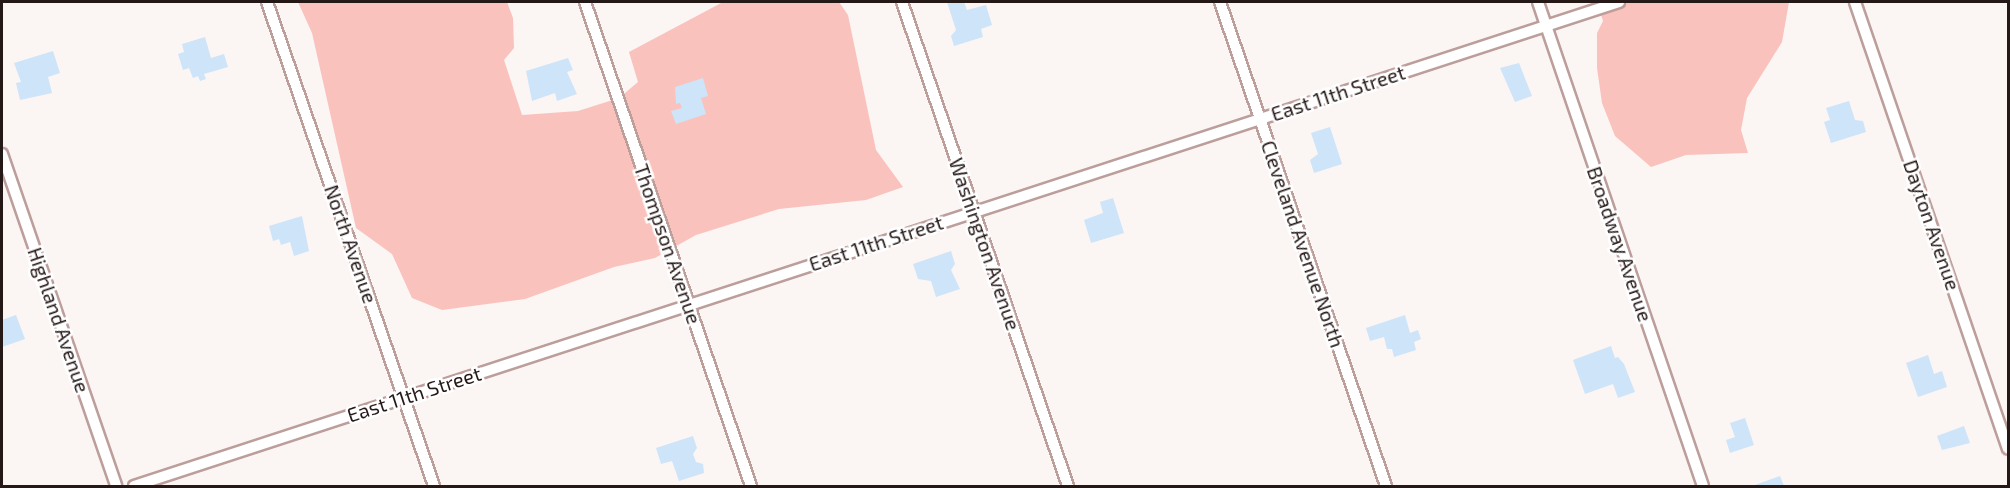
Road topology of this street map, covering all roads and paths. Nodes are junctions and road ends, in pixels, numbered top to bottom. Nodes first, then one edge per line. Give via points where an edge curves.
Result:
1 (267, 2) edge
2 (585, 2) edge
3 (902, 2) edge
4 (1220, 2) edge
5 (1538, 2) edge
6 (1619, 2) edge
7 (1855, 2) edge
8 (1546, 25) junction
9 (1260, 118) junction
10 (2, 154) edge
11 (974, 212) junction
12 (689, 305) junction
13 (402, 398) junction
14 (2008, 449) edge
15 (116, 486) edge
16 (134, 486) edge
17 (434, 486) edge
18 (751, 486) edge
19 (1068, 486) edge
20 (1386, 486) edge
21 (1703, 486) edge

1 - 13 street, North Avenue
2 - 12 street, Thompson Avenue
3 - 11 street, Washington Avenue
4 - 9 street, Cleveland Avenue North
5 - 8 street, Broadway Avenue
6 - 8 street, East 11th Street
7 - 14 street, Dayton Avenue
8 - 9 street, East 11th Street
8 - 21 street, Broadway Avenue
9 - 11 street, East 11th Street
9 - 20 street, Cleveland Avenue North
10 - 15 street, Highland Avenue
11 - 12 street, East 11th Street
11 - 19 street, Washington Avenue
12 - 13 street, East 11th Street
12 - 18 street, Thompson Avenue
13 - 16 street, East 11th Street
13 - 17 street, North Avenue

